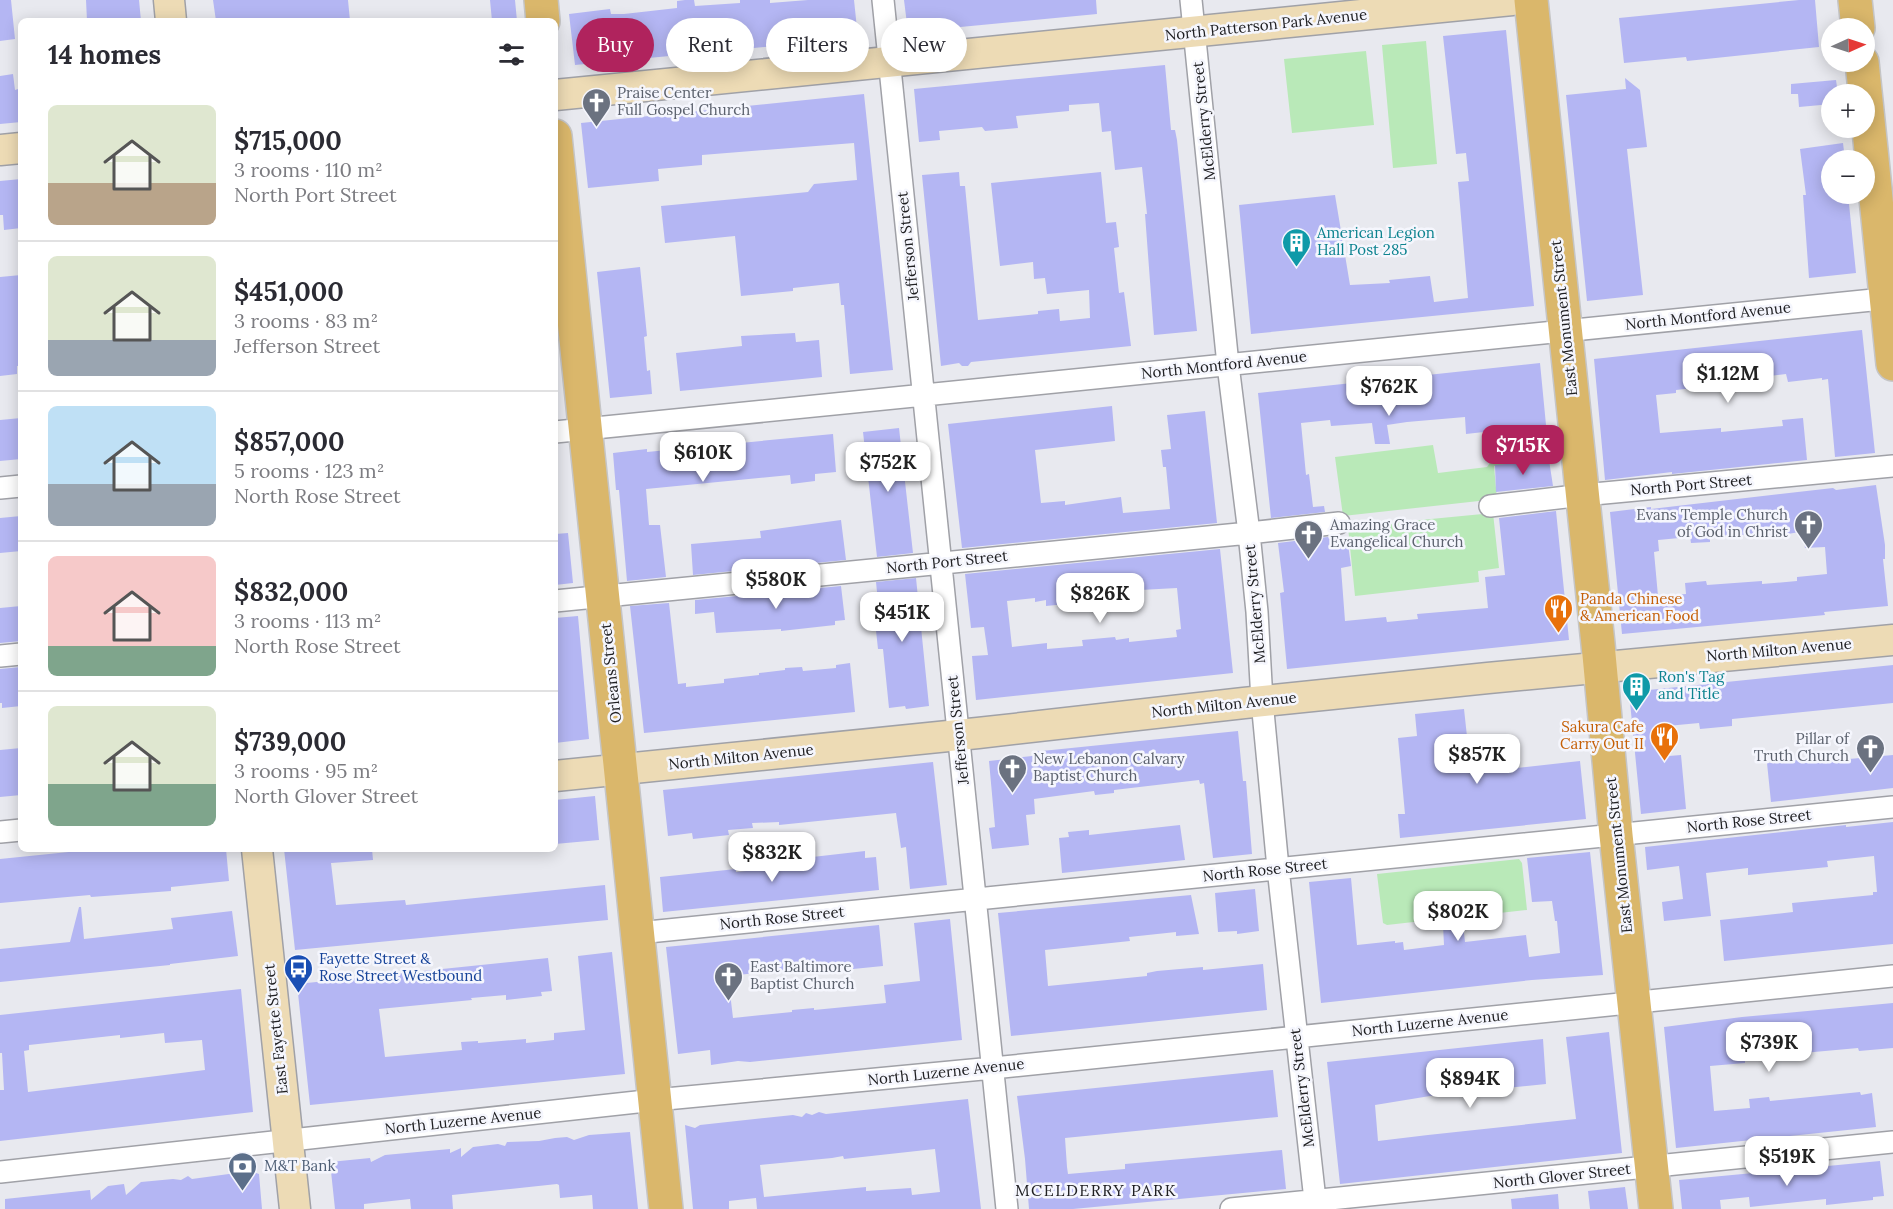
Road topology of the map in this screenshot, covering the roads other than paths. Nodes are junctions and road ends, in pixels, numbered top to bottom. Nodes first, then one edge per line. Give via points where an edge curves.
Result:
1 (169, 0) edge
2 (541, 0) edge
3 (882, 0) edge
4 (1191, 0) edge
5 (1512, 0) edge
6 (1531, 0) edge
7 (1856, 0) edge
8 (171, 18) edge
9 (543, 18) edge
10 (884, 18) edge
11 (1857, 18) edge
12 (1194, 32) junction
13 (967, 54) edge
14 (881, 63) edge
15 (889, 72) edge
16 (1863, 72) edge
17 (558, 96) edge
18 (18, 148) edge
19 (0, 150) edge
20 (558, 195) edge
21 (1890, 298) edge
22 (1565, 331) junction
23 (1893, 364) edge
24 (1227, 365) junction
25 (924, 395) junction
26 (570, 430) edge
27 (1893, 466) edge
28 (18, 486) edge
29 (0, 488) edge
30 (1583, 495) junction
31 (1490, 506) dead end
32 (1339, 523) dead end
33 (1249, 533) junction
34 (941, 562) junction
35 (603, 596) junction
36 (558, 601) edge
37 (1893, 640) edge
38 (18, 654) edge
39 (0, 656) edge
40 (1600, 666) junction
41 (1262, 701) junction
42 (958, 735) junction
43 (621, 769) junction
44 (558, 776) edge
45 (1893, 807) edge
46 (18, 830) edge
47 (0, 832) edge
48 (1616, 835) junction
49 (257, 852) edge
50 (1278, 868) junction
51 (975, 899) junction
52 (638, 933) junction
53 (1893, 976) edge
54 (1635, 1003) junction
55 (1296, 1037) junction
56 (993, 1068) junction
57 (655, 1100) junction
58 (288, 1141) junction
59 (1893, 1142) edge
60 (1652, 1166) junction
61 (0, 1172) edge
62 (1315, 1205) edge
63 (295, 1209) edge
64 (666, 1209) edge
65 (1008, 1209) edge
66 (1231, 1209) edge
67 (1656, 1209) edge

1 - 8 street
2 - 9 main road
3 - 10 street, Jefferson Street
4 - 12 street, McElderry Street
5 - 12 street, North Patterson Park Avenue
6 - 22 main road, East Monument Street
7 - 11 main road
12 - 13 street, North Patterson Park Avenue
12 - 24 street, McElderry Street
14 - 17 street, North Patterson Park Avenue
15 - 25 street, Jefferson Street
16 - 21 main road
18 - 19 street
20 - 26 main road, Orleans Street
21 - 22 street, North Montford Avenue
21 - 23 main road
22 - 24 street, North Montford Avenue
22 - 30 main road, East Monument Street
24 - 25 street, North Montford Avenue
24 - 33 street, McElderry Street
25 - 26 street, North Montford Avenue
25 - 34 street, Jefferson Street
26 - 35 main road, Orleans Street
27 - 30 street, North Port Street
28 - 29 street
30 - 31 street, North Port Street
30 - 40 main road, East Monument Street
32 - 33 street, North Port Street
33 - 34 street, North Port Street
33 - 41 street, McElderry Street
34 - 35 street, North Port Street
34 - 42 street, Jefferson Street
35 - 36 street, North Port Street
35 - 43 main road, Orleans Street
37 - 40 street, North Milton Avenue
38 - 39 street
40 - 41 street, North Milton Avenue
40 - 48 main road, East Monument Street
41 - 42 street, North Milton Avenue
41 - 50 street, McElderry Street
42 - 43 street, North Milton Avenue
42 - 51 street, Jefferson Street
43 - 44 street, North Milton Avenue
43 - 52 main road, Orleans Street
45 - 48 street, North Rose Street
46 - 47 street
48 - 50 street, North Rose Street
48 - 54 main road, East Monument Street
49 - 58 street, East Fayette Street
50 - 51 street, North Rose Street
50 - 55 street, McElderry Street
51 - 52 street, North Rose Street
51 - 56 street, Jefferson Street
52 - 57 main road, Orleans Street
53 - 54 street, North Luzerne Avenue
54 - 55 street, North Luzerne Avenue
54 - 60 main road, East Monument Street
55 - 56 street, North Luzerne Avenue
55 - 62 street, McElderry Street
56 - 57 street, North Luzerne Avenue
56 - 65 street, Jefferson Street
57 - 58 street, North Luzerne Avenue
57 - 64 main road, Orleans Street
58 - 61 street, North Luzerne Avenue
58 - 63 street, East Fayette Street
59 - 60 street, North Glover Street
60 - 62 street, North Glover Street
60 - 67 main road, East Monument Street
62 - 66 street, North Glover Street

